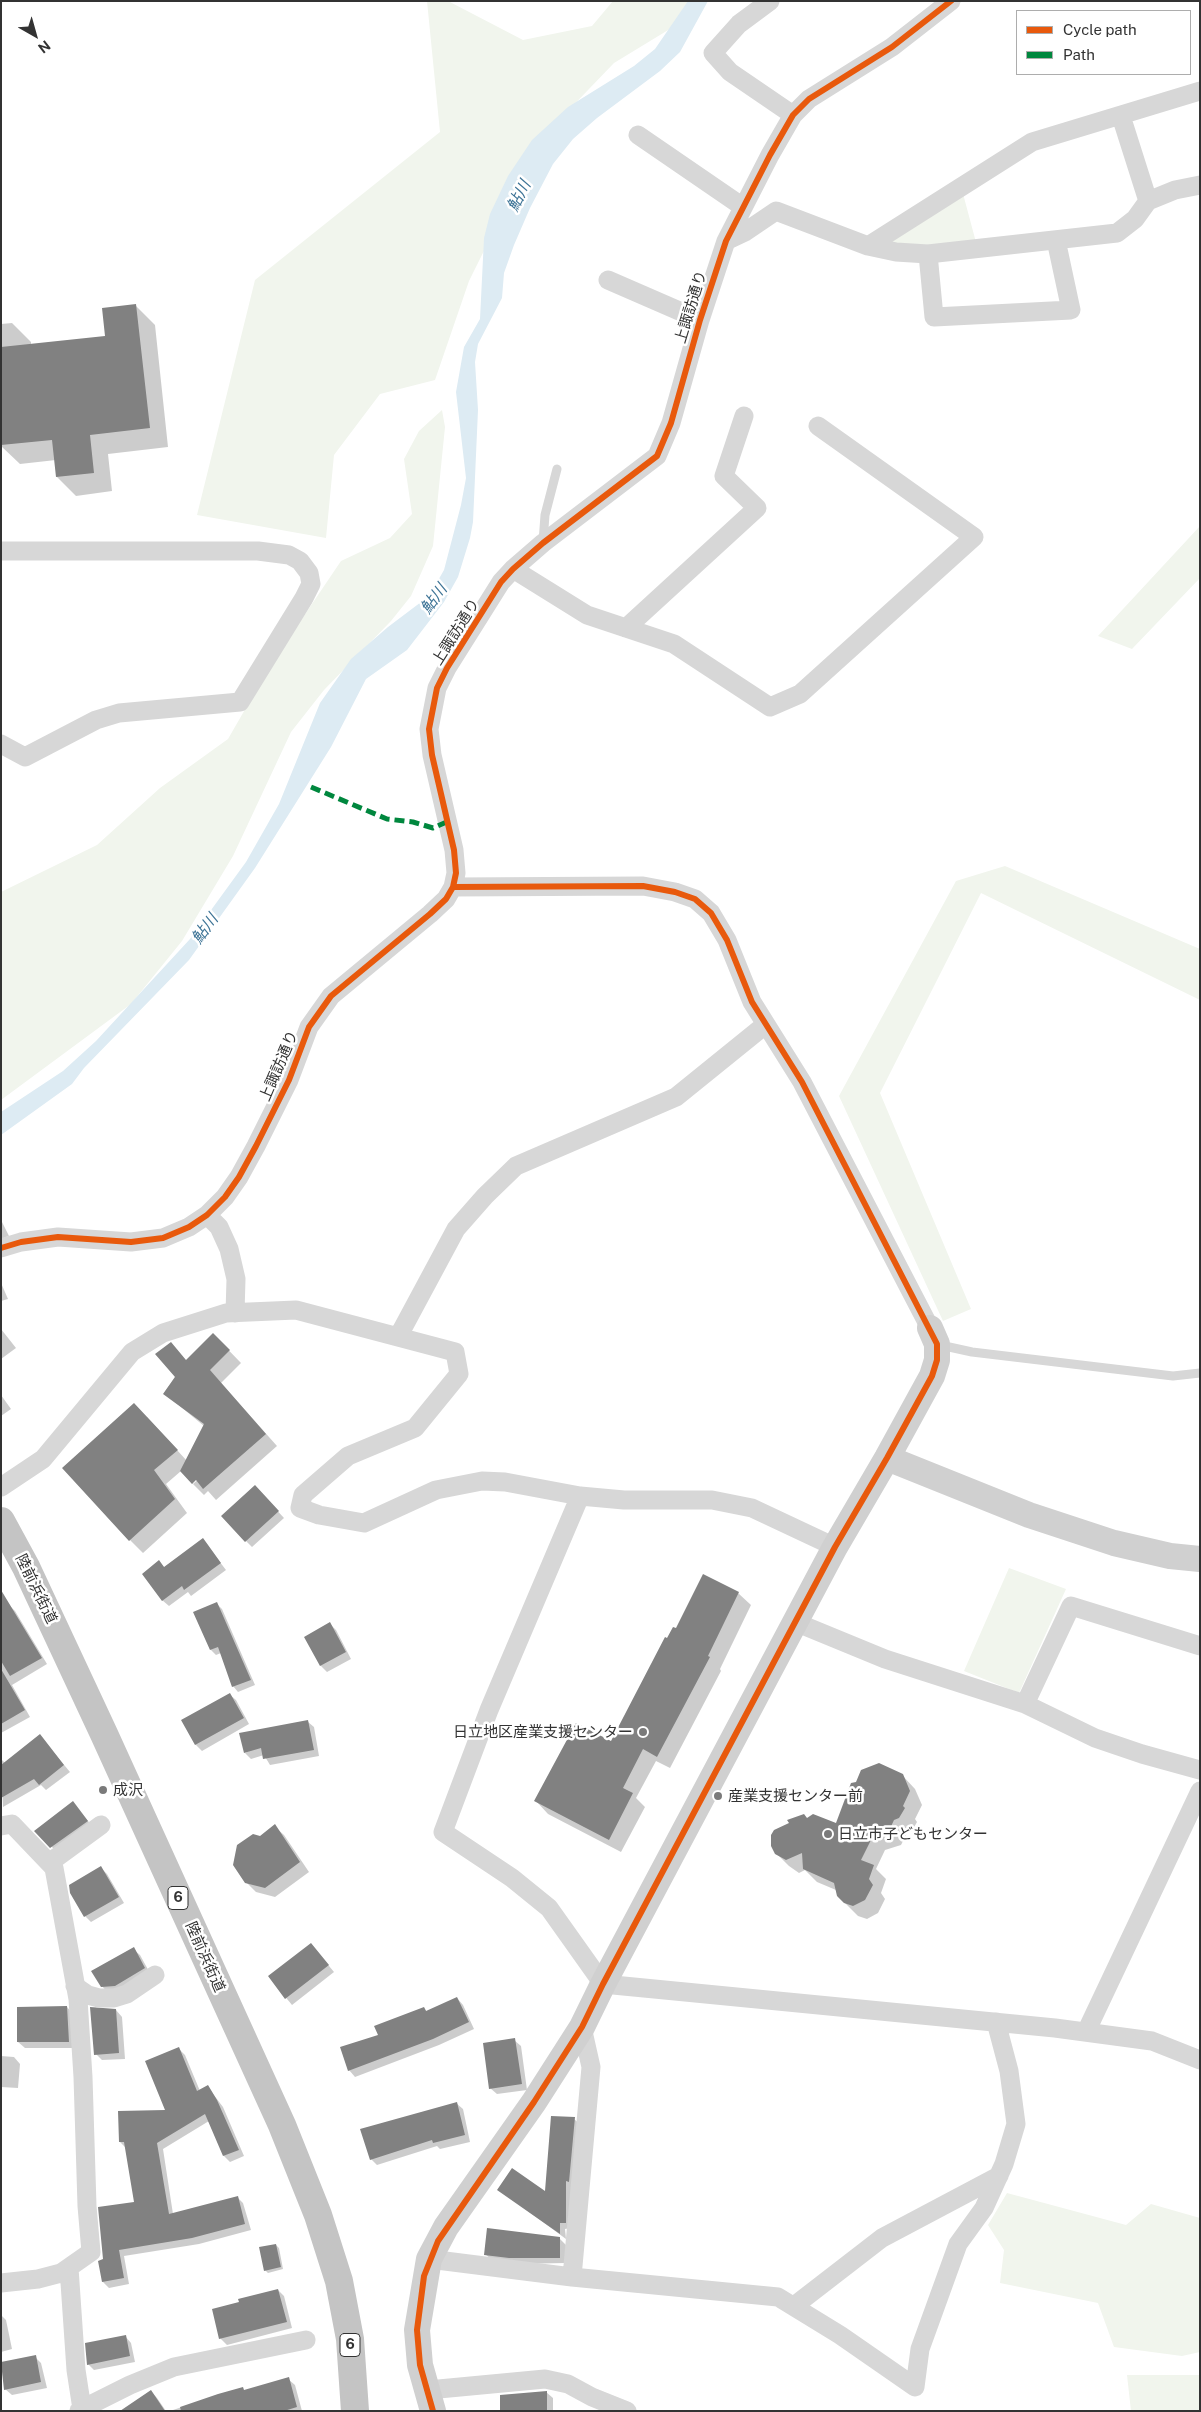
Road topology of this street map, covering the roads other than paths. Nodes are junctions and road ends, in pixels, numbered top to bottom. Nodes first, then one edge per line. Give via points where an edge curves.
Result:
1 (770, 1) edge
2 (951, 1) edge
3 (1200, 91) edge
4 (793, 115) junction
5 (1121, 116) junction
6 (638, 135) dead end
7 (1200, 185) edge
8 (1148, 201) junction
9 (743, 207) junction
10 (1056, 240) junction
11 (726, 241) junction
12 (868, 246) junction
13 (928, 254) junction
14 (608, 280) dead end
15 (700, 320) junction
16 (744, 416) dead end
17 (818, 426) dead end
18 (557, 468) dead end
19 (543, 543) junction
20 (1, 551) edge
21 (513, 569) junction
22 (626, 628) junction
23 (1, 744) edge
24 (453, 887) junction
25 (765, 1025) junction
26 (207, 1214) junction
27 (1, 1248) edge
28 (235, 1312) junction
29 (933, 1336) junction
30 (398, 1337) junction
31 (1200, 1373) edge
32 (887, 1458) junction
33 (1, 1487) edge
34 (580, 1496) junction
35 (1, 1521) edge
36 (835, 1547) junction
37 (1200, 1559) edge
38 (795, 1622) junction
39 (1200, 1646) edge
40 (1025, 1704) junction
41 (1200, 1770) edge
42 (1200, 1791) edge
43 (102, 1825) dead end
44 (1, 1826) edge
45 (49, 1863) junction
46 (155, 1975) dead end
47 (603, 1984) junction
48 (75, 1986) junction
49 (996, 2022) junction
50 (582, 2027) junction
51 (1086, 2032) junction
52 (1200, 2060) edge
53 (999, 2176) junction
54 (429, 2259) junction
55 (69, 2268) junction
56 (572, 2277) junction
57 (1, 2283) edge
58 (794, 2306) junction
59 (306, 2340) dead end
60 (431, 2400) edge
61 (596, 2404) edge
62 (80, 2410) edge
63 (355, 2411) edge
64 (627, 2411) edge

1 - 4 street via 739,24 713,53 730,72
2 - 4 street, 上諏訪通り via 892,47 809,99
3 - 5 street
4 - 9 street, 上諏訪通り
5 - 8 street
5 - 12 street via 1032,142
6 - 9 street
7 - 8 street via 1175,190
8 - 10 street via 1135,219 1117,233
9 - 11 street, 上諏訪通り
10 - 13 street
10 - 13 street via 1071,310 934,317
11 - 12 street via 776,212
11 - 15 street, 上諏訪通り
12 - 13 street
14 - 15 street
15 - 19 street, 上諏訪通り via 671,423 657,456
16 - 22 street via 724,476 757,508
17 - 22 street via 974,538 800,694 770,707 674,644
18 - 19 lane via 545,515
19 - 21 street, 上諏訪通り
20 - 23 street via 258,551 289,555 300,561 311,584 240,702 119,714 96,720 25,756
21 - 22 street via 587,615
21 - 24 street, 上諏訪通り via 501,582 447,668 432,708 429,729 432,756 454,850 456,873
24 - 25 street via 643,886 694,899 711,913 727,940
24 - 26 street, 上諏訪通り via 430,914 331,996 309,1027 288,1080 239,1177
25 - 29 street via 802,1082
25 - 30 street via 676,1097 516,1166 456,1228
26 - 27 street, 上諏訪通り via 189,1227 163,1238 132,1242 58,1237
26 - 28 street via 219,1227 229,1249 236,1279
28 - 30 street via 296,1310
28 - 33 street via 163,1333 132,1352 44,1458
29 - 31 lane via 972,1352 1173,1376
29 - 32 street via 937,1360 932,1376
30 - 34 street via 455,1352 459,1374 415,1428 348,1456 303,1495 300,1508 319,1515 364,1522 436,1490 482,1482 505,1482
32 - 36 street
32 - 37 street via 1029,1515 1114,1543 1170,1556
34 - 36 street via 624,1500 712,1500 752,1508
34 - 47 street via 489,1710 443,1832 512,1878 549,1908
35 - 63 highway, 陸前浜街道 / 6 via 26,1567 133,1798 282,2125 318,2215 343,2300 350,2339
36 - 38 street
38 - 40 street via 885,1659
38 - 47 street
39 - 40 street via 1071,1606
40 - 41 street via 1095,1738
42 - 51 street
43 - 45 street
44 - 45 street via 12,1824
45 - 48 street via 54,1868
46 - 48 street via 127,1994 114,1998 88,1995
47 - 49 street
47 - 50 street
48 - 55 street via 83,2077 91,2252
49 - 51 street
49 - 53 street via 1009,2071 1016,2124
50 - 54 street via 446,2227
50 - 56 street via 591,2067
51 - 52 street via 1152,2042
53 - 58 street via 882,2238
53 - 58 street via 984,2208 958,2244 920,2349 915,2387
54 - 56 street
54 - 60 street via 417,2330 420,2365
55 - 57 street via 38,2279
55 - 62 street
56 - 58 street via 778,2297
59 - 62 street via 174,2367
60 - 61 street via 545,2379 568,2384
61 - 64 street

